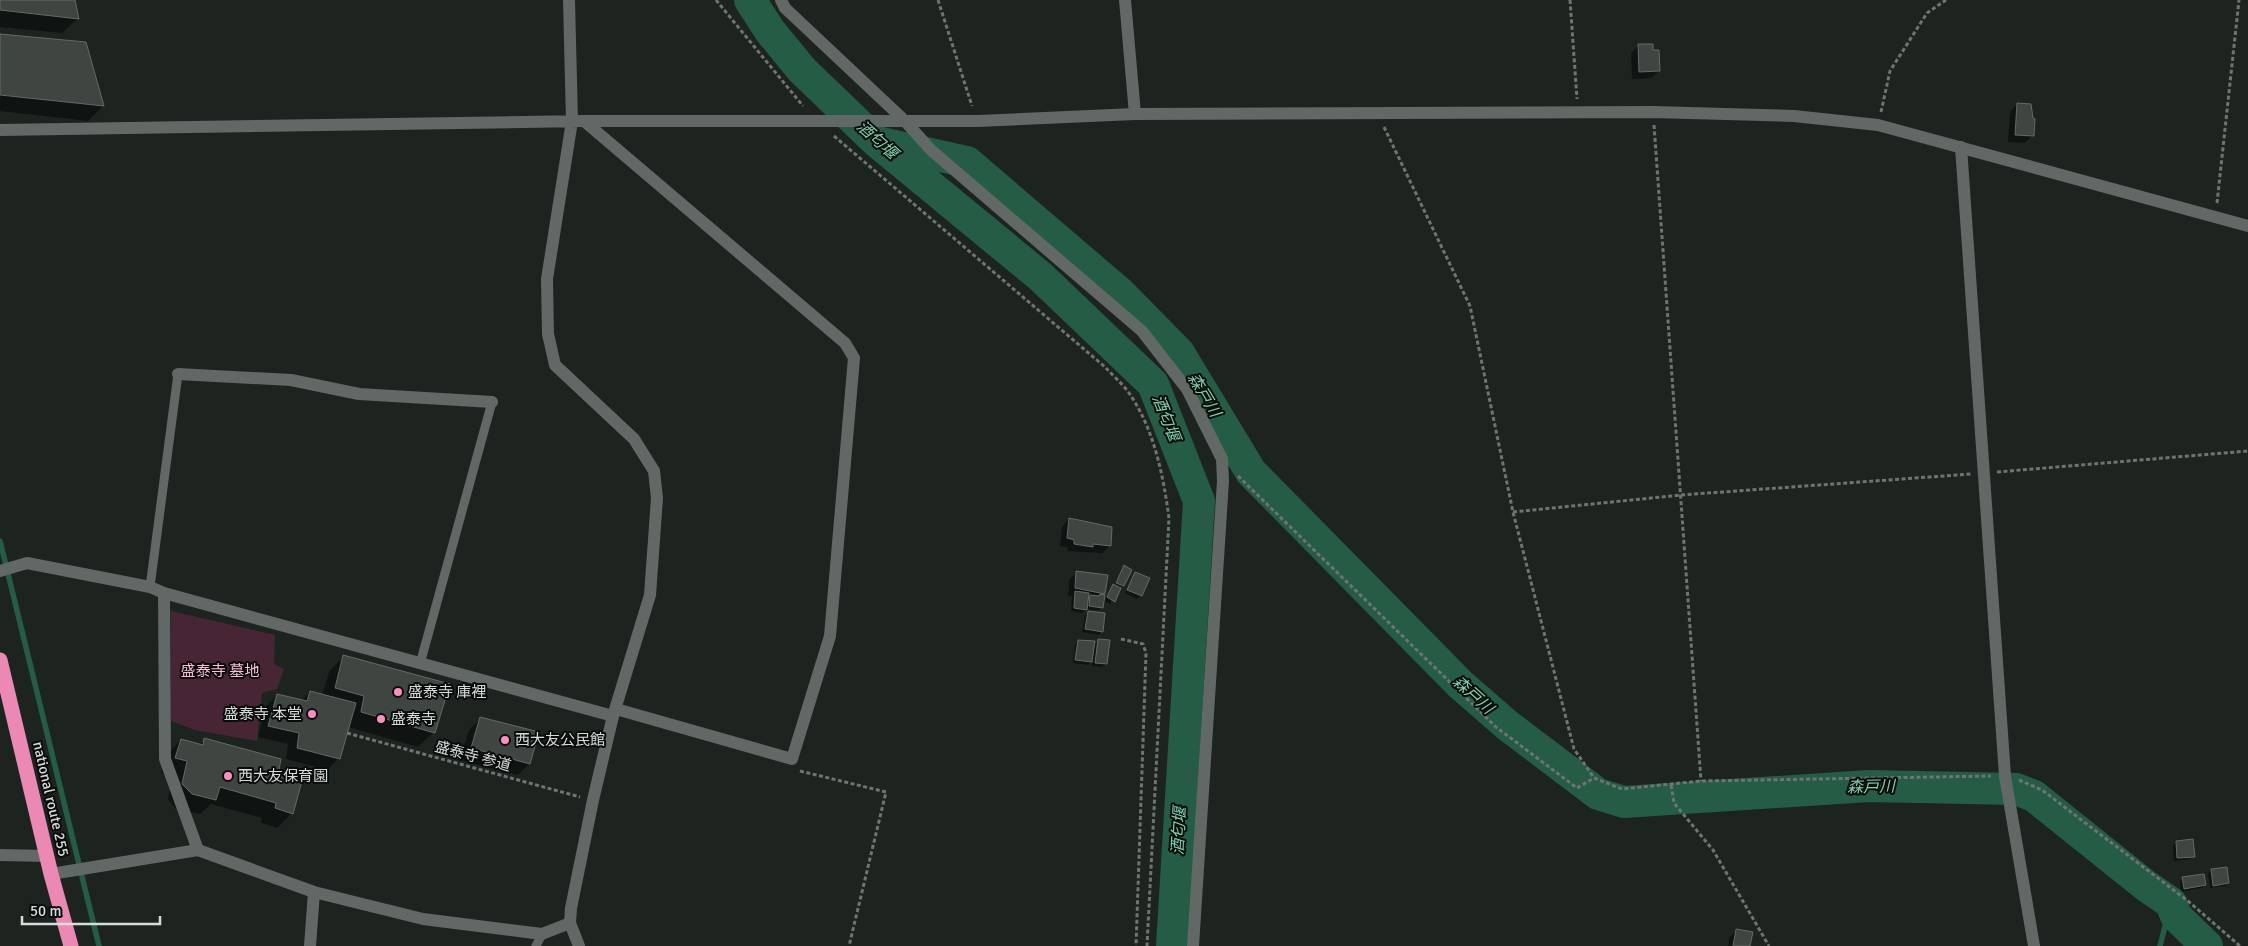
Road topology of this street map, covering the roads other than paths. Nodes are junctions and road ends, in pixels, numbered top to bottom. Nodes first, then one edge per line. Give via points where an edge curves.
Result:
1 (569, 0) edge
2 (781, 0) edge
3 (1125, 0) edge
4 (1135, 114) junction
5 (904, 120) junction
6 (578, 121) junction
7 (0, 130) edge
8 (1961, 148) junction
9 (2248, 226) edge
10 (178, 374) joint
11 (492, 402) joint
12 (0, 571) edge
13 (150, 587) junction
14 (164, 593) junction
15 (0, 660) edge
16 (420, 664) junction
17 (614, 712) junction
18 (198, 850) junction
19 (0, 856) edge
20 (48, 856) junction
21 (51, 874) junction
22 (314, 892) junction
23 (570, 923) junction
24 (542, 934) junction
25 (71, 946) edge
26 (310, 946) edge
27 (536, 946) edge
28 (578, 946) edge
29 (1193, 946) edge
30 (2034, 946) edge

1 - 6 street
2 - 5 street via 785,8
3 - 4 street
4 - 5 street via 978,121
4 - 8 street via 1653,112 1794,116 1878,125
5 - 6 street
5 - 29 street via 931,150 1142,331 1187,388 1222,459
6 - 7 street
6 - 17 street via 547,279 548,334 555,365 634,438 654,471 657,498 650,595
6 - 17 street via 845,343 854,358 830,636 792,759
8 - 9 street
8 - 30 street via 2007,783
10 - 11 street via 291,380 359,394
10 - 13 lane
11 - 16 lane
12 - 13 street via 27,563
13 - 14 street
14 - 16 street
14 - 18 street via 164,752
15 - 20 highway, national route 255
16 - 17 street
17 - 23 street via 593,800
18 - 21 street
18 - 22 street
19 - 20 street
20 - 21 highway, national route 255
21 - 25 highway, national route 255
22 - 24 street via 423,919
22 - 26 street
23 - 24 street
23 - 28 street
24 - 27 lane

